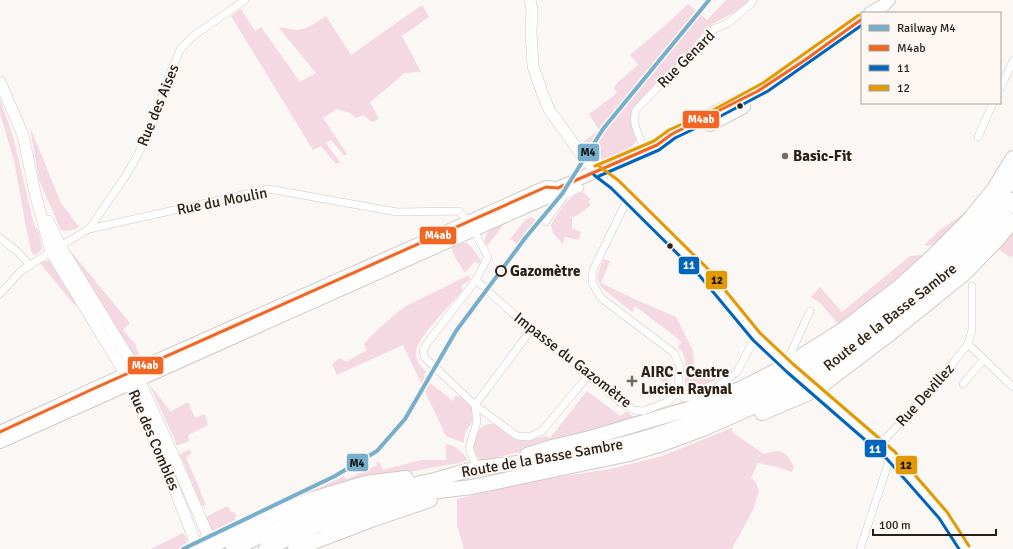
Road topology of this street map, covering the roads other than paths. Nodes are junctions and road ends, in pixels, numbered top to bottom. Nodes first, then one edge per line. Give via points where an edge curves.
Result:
1 (530, 0) edge
2 (753, 0) edge
3 (245, 1) edge
4 (884, 6) edge
5 (872, 12) edge
6 (861, 20) edge
7 (861, 30) edge
8 (1013, 61) edge
9 (0, 82) edge
10 (1001, 87) edge
11 (993, 104) edge
12 (978, 137) dead end
13 (657, 145) junction
14 (645, 150) junction
15 (1013, 158) edge
16 (597, 171) junction
17 (1013, 178) edge
18 (580, 188) dead end
19 (628, 198) junction
20 (1013, 200) edge
21 (1013, 220) edge
22 (545, 222) dead end
23 (471, 226) junction
24 (89, 229) junction
25 (0, 238) edge
26 (56, 249) junction
27 (30, 265) junction
28 (476, 280) junction
29 (972, 286) dead end
30 (0, 294) edge
31 (810, 311) dead end
32 (531, 330) junction
33 (756, 336) junction
34 (968, 344) junction
35 (984, 359) junction
36 (787, 365) junction
37 (588, 376) junction
38 (132, 377) junction
39 (963, 384) dead end
40 (1012, 385) edge
41 (814, 387) junction
42 (84, 394) junction
43 (677, 394) junction
44 (475, 405) junction
45 (0, 432) edge
46 (16, 435) junction
47 (0, 442) edge
48 (880, 445) junction
49 (891, 455) junction
50 (492, 466) junction
51 (477, 468) junction
52 (435, 480) junction
53 (505, 480) junction
54 (472, 487) junction
55 (211, 548) edge
56 (198, 549) edge
57 (233, 549) edge
58 (266, 549) edge
59 (295, 549) edge
60 (860, 549) edge
61 (965, 549) edge

1 - 16 main road via 533,66 544,98 550,111 584,158
2 - 14 street, Rue Genard via 728,23 712,30 698,44 691,57 668,76 636,110 635,126
3 - 24 street, Rue des Aises via 193,36 180,50 150,132 127,174
4 - 5 main road
6 - 13 main road via 766,87 672,134
7 - 13 main road via 815,63 727,117 675,141
8 - 10 street
9 - 26 main road, Rue des Combles via 23,135 35,193
11 - 12 street
13 - 14 main road
14 - 16 main road
15 - 36 highway via 994,189 967,222 933,256 900,286 844,329
16 - 19 main road
16 - 23 main road via 558,188 551,196
17 - 50 highway, Route de la Basse Sambre via 959,245 923,279 848,338 784,378 737,403 632,442 567,456
18 - 22 street via 565,195
19 - 33 main road via 703,272
19 - 43 street via 593,270 592,282 601,298 674,353 680,367
20 - 53 highway, Route de la Basse Sambre via 964,258 932,288 820,372 773,398 665,443 629,454
21 - 41 highway via 964,274 887,336
23 - 24 street, Rue du Moulin via 459,211 397,212 269,190
23 - 28 street via 488,257
23 - 38 main road
24 - 26 street, Rue du Moulin
25 - 27 street
26 - 27 street, Rue du Moulin
26 - 38 main road, Rue des Combles
27 - 30 street, Rue du Moulin
28 - 32 street, Impasse du Gazomètre
28 - 44 street via 423,350 425,358
29 - 34 street, Rue Devillez via 972,330
31 - 36 street
32 - 37 street, Impasse du Gazomètre
32 - 44 street
33 - 36 main road
33 - 43 street via 737,372 709,392 685,398
34 - 35 street
34 - 48 street, Rue Devillez
35 - 39 street
35 - 40 street
36 - 41 main road, bridge
36 - 50 highway via 740,389 685,410
37 - 43 street, Impasse du Gazomètre via 634,410 643,411 667,402
37 - 44 street via 542,431 529,437 517,436
38 - 42 main road
38 - 46 main road
38 - 55 main road, Rue des Combles via 172,453
38 - 56 main road, Rue des Combles
41 - 48 main road
41 - 53 highway via 758,415 650,458 561,476
42 - 45 main road
42 - 46 main road via 69,406 19,429
44 - 51 street via 477,422 469,448
46 - 47 main road
48 - 49 main road
49 - 60 street
49 - 61 main road via 943,515
50 - 51 highway, Route de la Basse Sambre
51 - 52 highway, Route de la Basse Sambre
52 - 55 highway via 424,475 366,483 312,499 271,516
52 - 57 highway, Route de la Basse Sambre via 375,493 319,511
53 - 54 highway, Route de la Basse Sambre
54 - 58 highway, Route de la Basse Sambre via 430,492 397,500 315,526
54 - 59 highway via 374,519

